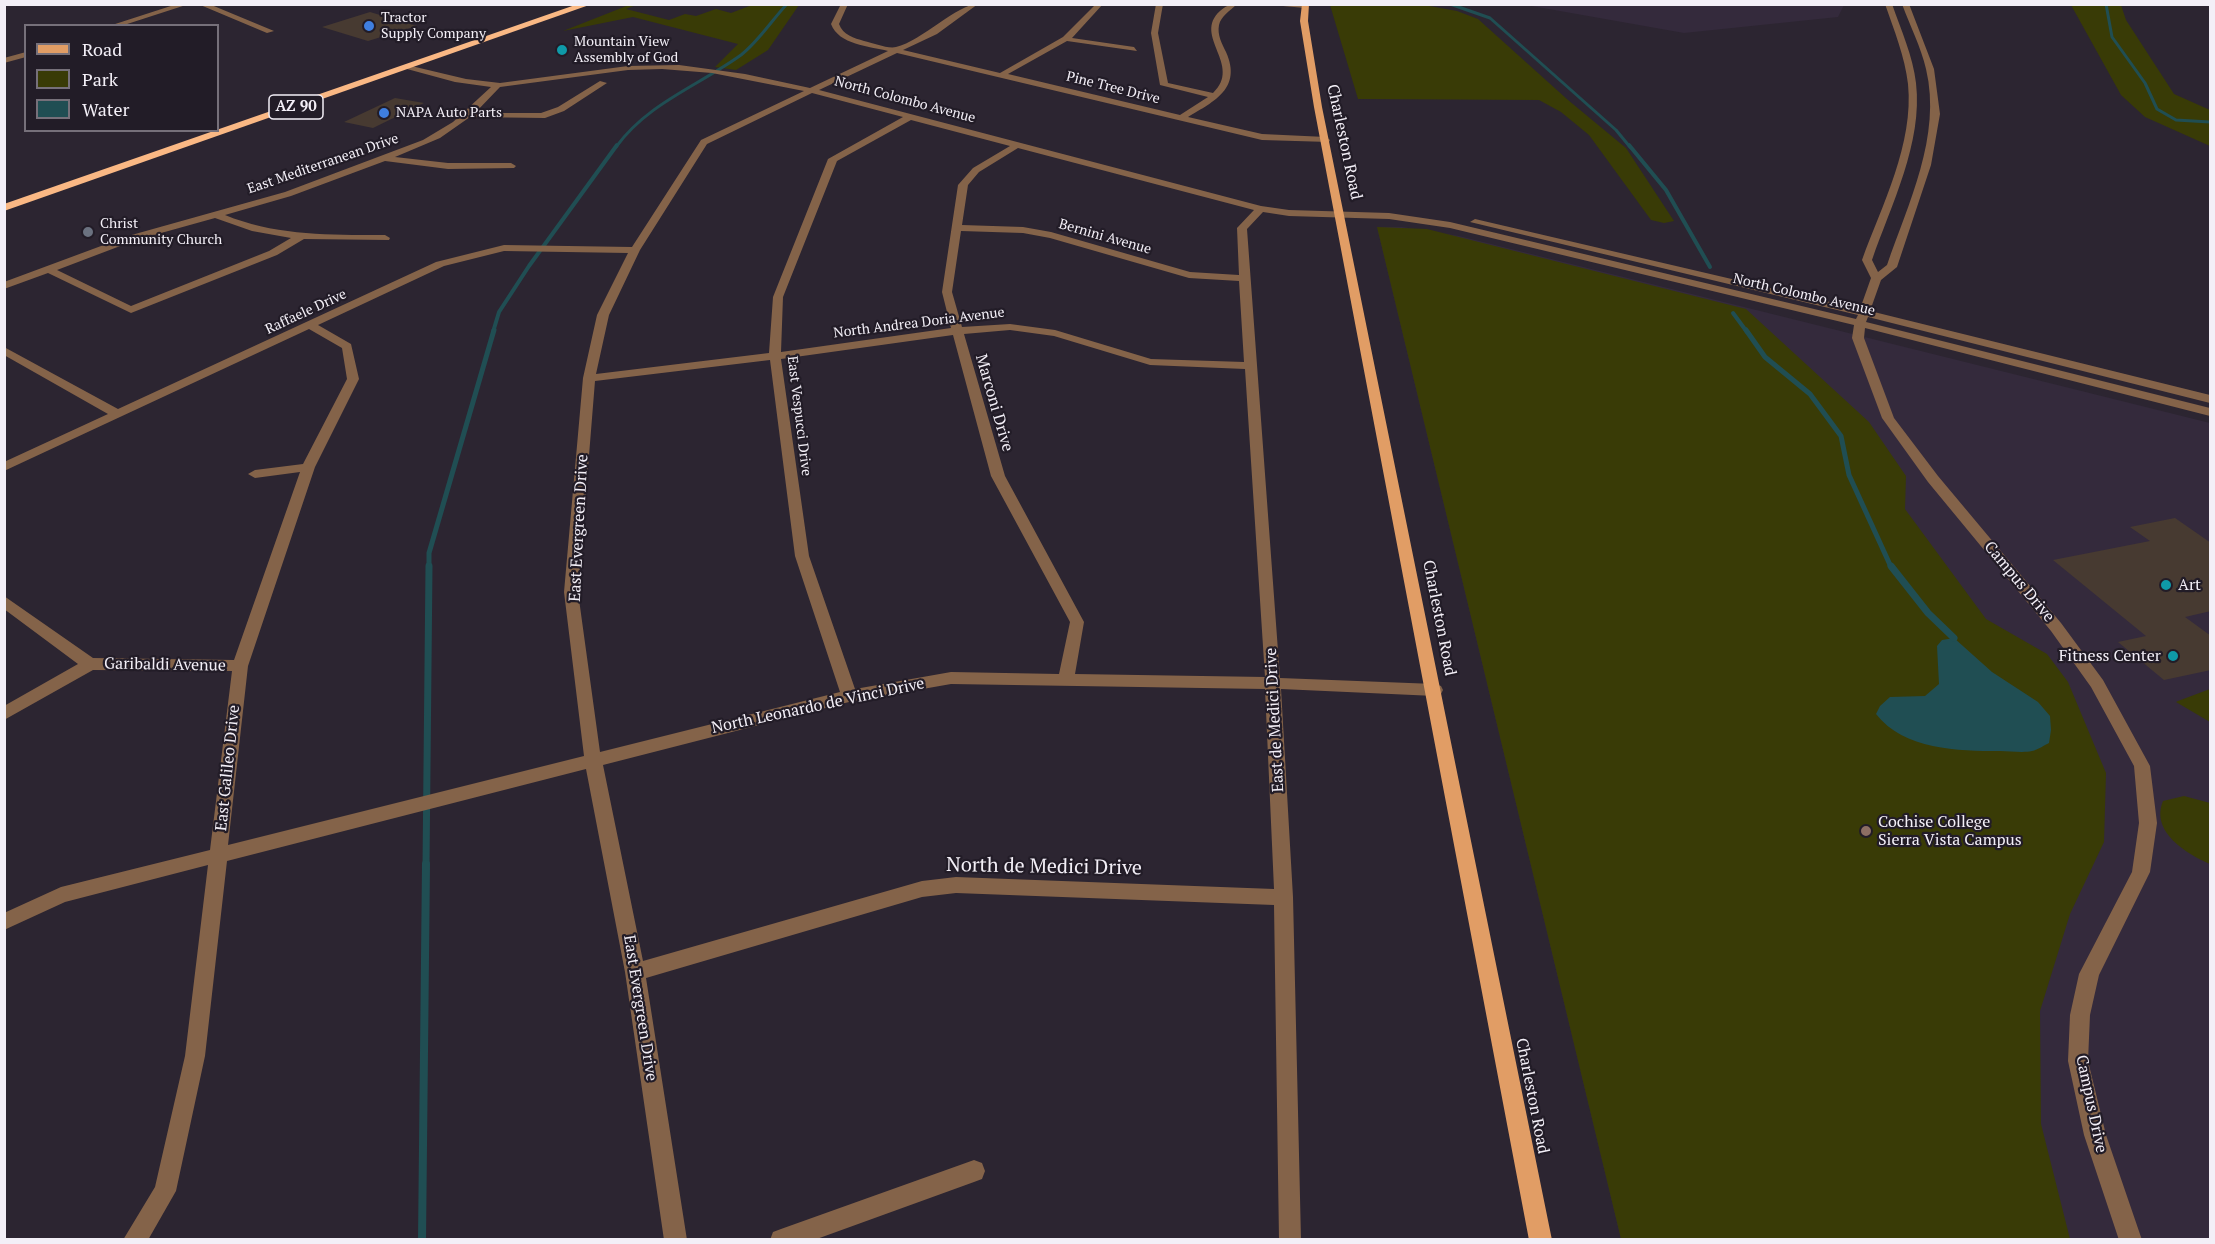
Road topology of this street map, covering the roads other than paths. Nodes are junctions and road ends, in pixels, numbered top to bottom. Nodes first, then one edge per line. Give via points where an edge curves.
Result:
1 (186, 4) edge
2 (201, 4) edge
3 (588, 4) edge
4 (845, 4) edge
5 (975, 4) edge
6 (1100, 4) edge
7 (1160, 4) edge
8 (1234, 4) edge
9 (1264, 4) edge
10 (1888, 4) edge
11 (1905, 4) edge
12 (1305, 5) edge
13 (119, 24) edge
14 (270, 31) dead end
15 (1066, 39) junction
16 (1134, 49) dead end
17 (896, 51) junction
18 (24, 55) edge
19 (4, 62) edge
20 (24, 63) edge
21 (410, 67) junction
22 (1001, 75) junction
23 (603, 83) dead end
24 (498, 85) junction
25 (812, 90) junction
26 (1213, 96) junction
27 (471, 115) junction
28 (910, 117) junction
29 (1181, 118) junction
30 (1326, 140) junction
31 (1017, 145) junction
32 (385, 158) junction
33 (511, 166) dead end
34 (4, 208) edge
35 (1260, 209) junction
36 (214, 214) junction
37 (1341, 214) junction
38 (958, 228) junction
39 (300, 237) junction
40 (385, 238) dead end
41 (635, 250) junction
42 (48, 269) junction
43 (1245, 278) junction
44 (1876, 278) junction
45 (4, 286) edge
46 (131, 310) junction
47 (148, 316) dead end
48 (1862, 319) junction
49 (312, 326) junction
50 (956, 331) junction
51 (4, 350) edge
52 (775, 356) junction
53 (1250, 366) junction
54 (589, 378) junction
55 (2211, 399) edge
56 (2211, 412) edge
57 (117, 414) junction
58 (4, 467) edge
59 (308, 468) junction
60 (255, 474) dead end
61 (4, 601) edge
62 (90, 664) junction
63 (240, 666) junction
64 (1066, 680) junction
65 (1273, 683) junction
66 (1435, 690) junction
67 (849, 696) junction
68 (4, 714) edge
69 (593, 759) junction
70 (218, 857) junction
71 (1284, 897) junction
72 (4, 922) edge
73 (635, 972) junction
74 (974, 1171) dead end
75 (134, 1239) edge
76 (676, 1239) edge
77 (781, 1239) edge
78 (1290, 1239) edge
79 (1541, 1239) edge
80 (2131, 1239) edge

1 - 13 street
2 - 14 street
3 - 21 highway, AZ 90
4 - 17 street, Pine Tree Drive via 835,24 838,32 852,40
5 - 17 street, East Evergreen Drive via 945,26
6 - 15 street
7 - 26 street via 1154,26 1164,85
8 - 26 street via 1215,20 1214,32 1224,54 1227,79
9 - 12 street
10 - 44 street via 1908,64 1913,99 1904,151 1867,260
11 - 44 street, Campus Drive via 1930,69 1936,114 1926,165 1892,267
12 - 30 main road, Charleston Road via 1308,51
15 - 16 street
15 - 22 street
17 - 22 street, Pine Tree Drive
17 - 25 street, East Evergreen Drive
18 - 19 street
19 - 20 street
21 - 24 street, North Colombo Avenue
21 - 34 highway, AZ 90
22 - 29 street, Pine Tree Drive
23 - 27 street via 561,110 542,116
24 - 25 street, North Colombo Avenue via 653,67 740,75
24 - 27 street, East Mediterranean Drive
25 - 28 street, North Colombo Avenue
25 - 41 street, East Evergreen Drive via 704,142
26 - 29 street
27 - 32 street, East Mediterranean Drive via 447,132
28 - 31 street, North Colombo Avenue
28 - 52 street, East Vespucci Drive via 844,151 828,166 778,297
29 - 30 street, Pine Tree Drive via 1269,138
30 - 37 main road, Charleston Road
31 - 35 street, North Colombo Avenue
31 - 38 street, Marconi Drive via 963,185
32 - 33 street via 448,166
32 - 36 street, East Mediterranean Drive via 288,194
35 - 37 street, North Colombo Avenue
35 - 43 street, East de Medici Drive via 1242,228
36 - 39 street via 242,227
36 - 42 street, East Mediterranean Drive via 132,238
37 - 48 street, North Colombo Avenue via 1450,225
37 - 66 main road, Charleston Road
38 - 43 street, Bernini Avenue via 1023,230 1189,275
38 - 50 street, Marconi Drive via 947,292
39 - 40 street
39 - 46 street via 273,253
41 - 49 street, Raffaele Drive via 504,249 474,254 440,264
41 - 54 street, East Evergreen Drive via 603,315
42 - 45 street, East Mediterranean Drive
42 - 46 street
43 - 53 street, East de Medici Drive
44 - 48 street, Campus Drive
46 - 47 street
48 - 55 street, North Colombo Avenue
48 - 56 street, North Colombo Avenue
48 - 80 street, Campus Drive via 1858,339 1888,418 1938,486 2056,627 2097,684 2142,765 2148,823 2143,865 2089,974 2080,1015 2078,1060 2095,1135
49 - 57 street, Raffaele Drive
49 - 59 street, East Galileo Drive via 348,346 353,379
50 - 52 street, North Andrea Doria Avenue
50 - 53 street, North Andrea Doria Avenue via 1033,328 1150,362
50 - 64 street, Marconi Drive via 998,476 1077,622
51 - 57 street
52 - 54 street, North Andrea Doria Avenue
52 - 67 street, East Vespucci Drive via 802,556
53 - 65 street, East de Medici Drive
54 - 69 street, East Evergreen Drive via 572,592
57 - 58 street, Raffaele Drive
59 - 60 street
59 - 63 street, East Galileo Drive
61 - 62 street, Garibaldi Avenue
62 - 63 street, Garibaldi Avenue
62 - 68 street
63 - 70 street, East Galileo Drive
64 - 65 street, North Leonardo de Vinci Drive
64 - 67 street, North Leonardo de Vinci Drive via 951,678
65 - 66 street, North Leonardo de Vinci Drive
65 - 71 street, East de Medici Drive
66 - 79 main road, Charleston Road
67 - 69 street, North Leonardo de Vinci Drive
69 - 70 street, North Leonardo de Vinci Drive
69 - 73 street, East Evergreen Drive
70 - 72 street, North Leonardo de Vinci Drive via 61,895
70 - 75 street, East Galileo Drive via 195,1056 165,1191
71 - 73 street, North de Medici Drive via 956,885 922,889
71 - 78 street, East de Medici Drive via 1290,1045
73 - 76 street, East Evergreen Drive
74 - 77 street

